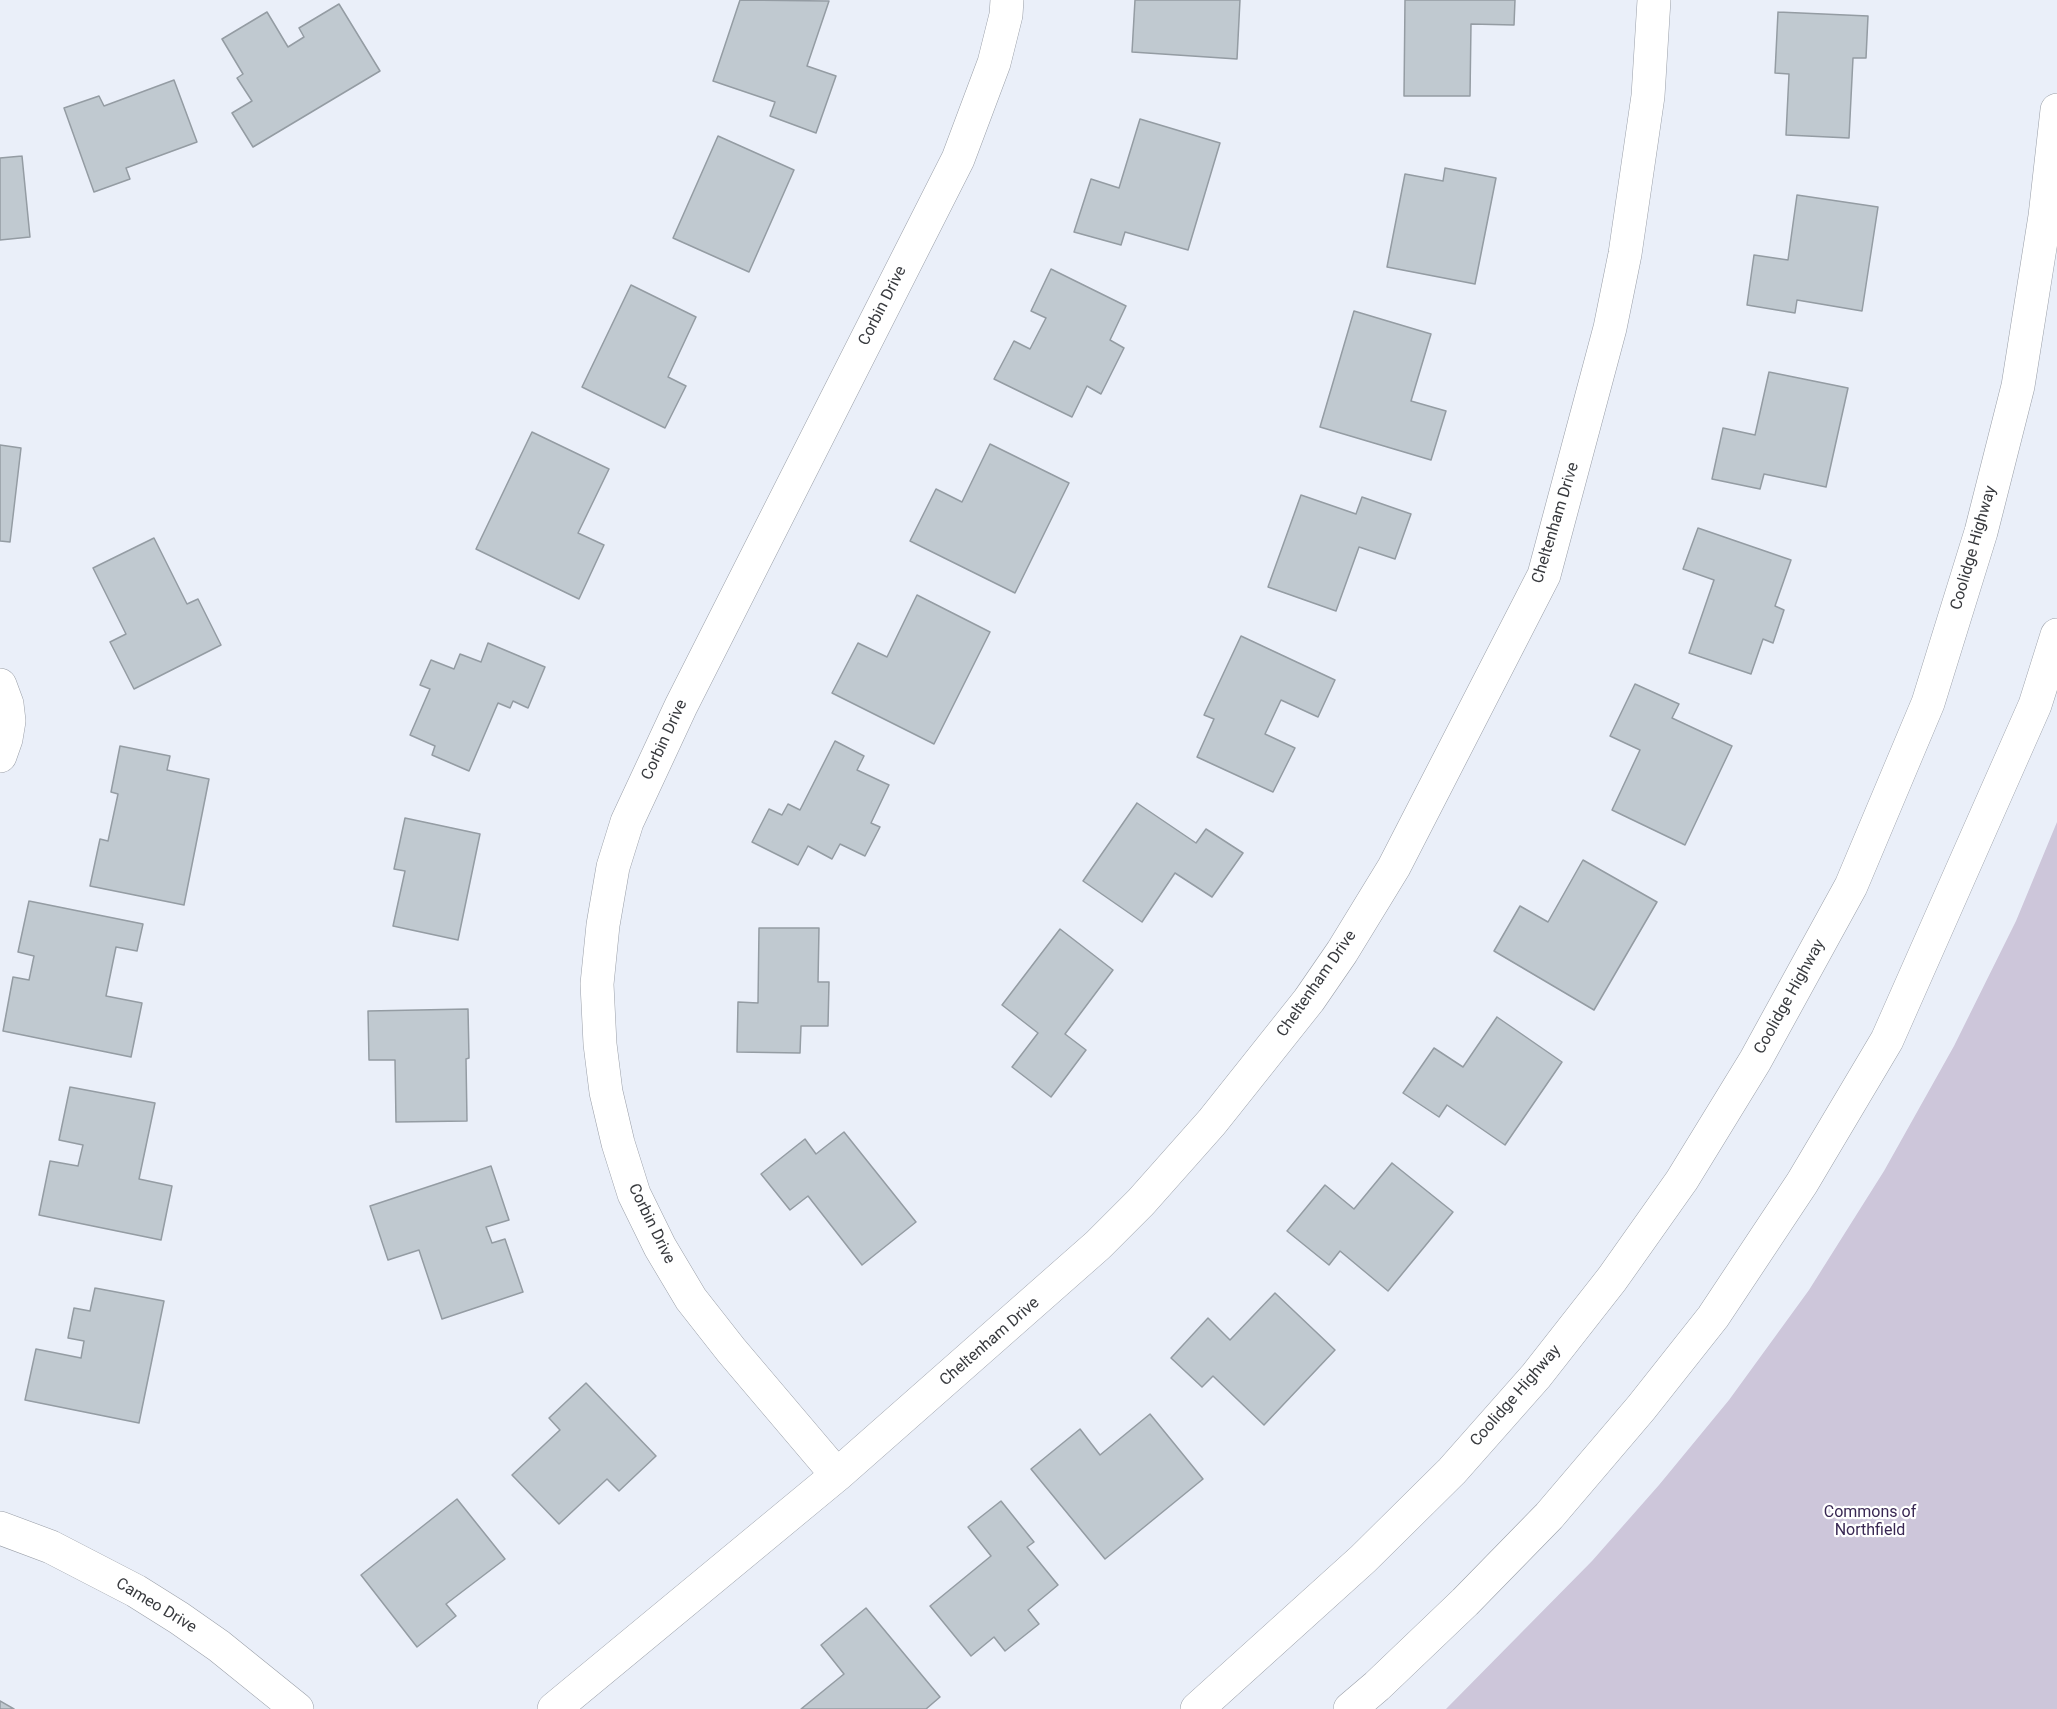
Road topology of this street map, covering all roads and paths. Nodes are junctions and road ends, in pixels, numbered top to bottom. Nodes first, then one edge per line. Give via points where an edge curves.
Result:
1 (1007, 0) edge
2 (1654, 0) edge
3 (2057, 110) edge
4 (2057, 635) edge
5 (0, 685) edge
6 (0, 756) edge
7 (837, 1475) junction
8 (0, 1528) edge
9 (297, 1709) edge
10 (554, 1709) edge
11 (1197, 1709) edge
12 (1350, 1709) edge

1 - 7 street, Corbin Drive via 994,63 958,159 681,705 627,822 603,925 597,984 600,1044 606,1092 634,1194 691,1299
2 - 7 street, Cheltenham Drive via 1647,96 1610,328 1544,575 1394,867 1309,1000 1181,1159 1056,1285
3 - 11 street, Coolidge Highway via 2018,386 1981,532 1928,703 1845,897 1755,1061 1682,1180 1612,1279 1536,1376 1452,1471 1363,1559
4 - 12 street via 2035,705 1887,1040 1802,1183 1713,1317 1550,1516
5 - 6 street via 9,721
7 - 10 street, Cheltenham Drive
8 - 9 street, Cameo Drive via 51,1548 136,1591 219,1646

